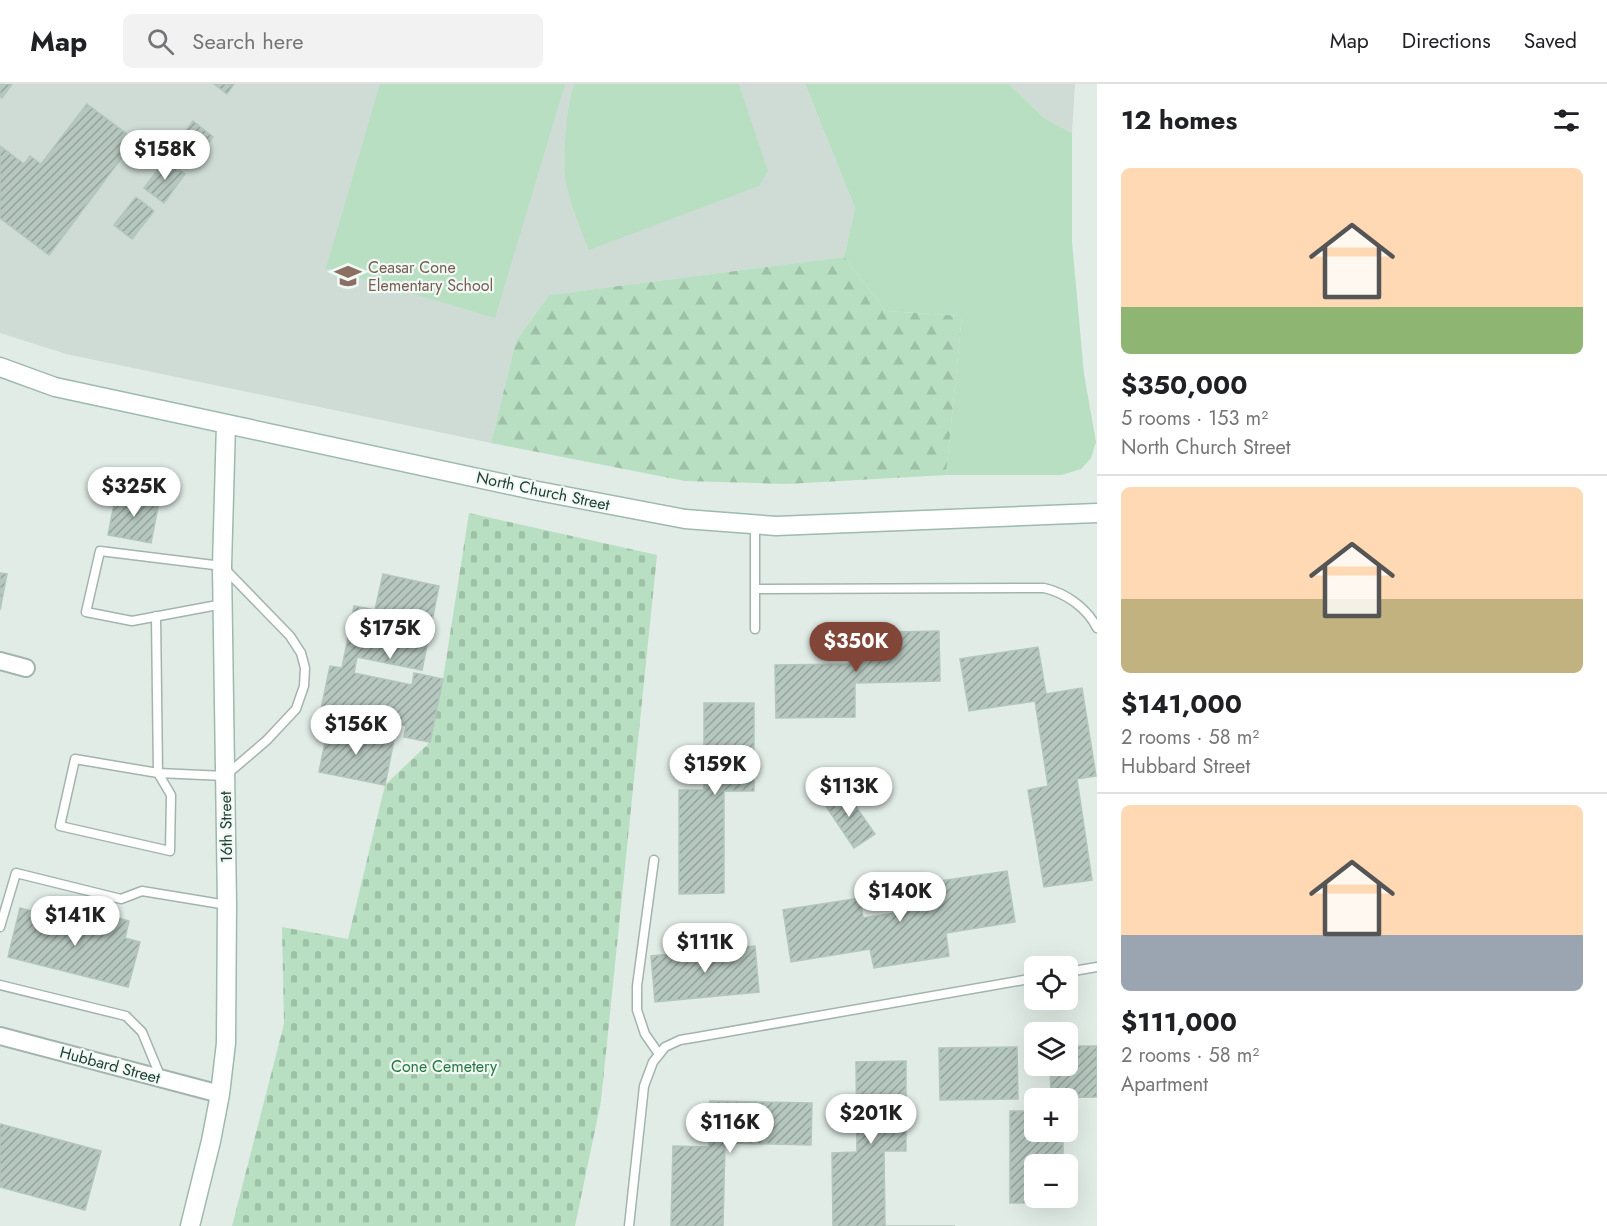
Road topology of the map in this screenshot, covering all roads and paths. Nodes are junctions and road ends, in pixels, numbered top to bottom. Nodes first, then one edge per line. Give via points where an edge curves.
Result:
1 (0, 367) edge
2 (226, 424) junction
3 (1097, 513) edge
4 (755, 524) junction
5 (222, 566) junction
6 (755, 589) junction
7 (223, 604) junction
8 (156, 616) junction
9 (1097, 628) edge
10 (755, 629) dead end
11 (0, 661) edge
12 (26, 668) dead end
13 (158, 773) junction
14 (225, 776) junction
15 (654, 860) dead end
16 (227, 905) junction
17 (0, 927) edge
18 (1097, 967) edge
19 (1078, 970) edge
20 (1024, 980) edge
21 (0, 985) edge
22 (0, 1036) edge
23 (659, 1054) junction
24 (161, 1078) junction
25 (220, 1094) junction
26 (190, 1226) edge
27 (629, 1226) edge

1 - 2 main road, North Church Street via 55,387
2 - 4 main road, North Church Street via 685,519
2 - 5 main road, 16th Street
3 - 4 main road, North Church Street
4 - 6 lane
5 - 7 main road, 16th Street
5 - 8 lane via 100,551 86,612 132,621
5 - 14 lane via 290,636 301,652 305,668 296,709
6 - 9 lane via 1044,588 1070,598
6 - 10 lane
7 - 8 lane
7 - 14 main road, 16th Street
8 - 13 lane
11 - 12 street
13 - 13 lane via 75,759 60,826 170,851 171,795
13 - 14 lane
14 - 16 main road, 16th Street
15 - 23 lane via 637,1010 645,1034
16 - 17 lane via 142,891 121,899 16,873
16 - 25 main road, 16th Street via 226,1043
18 - 19 lane
20 - 23 lane via 680,1040
21 - 24 lane via 126,1016 142,1032
22 - 24 street, Hubbard Street
23 - 27 lane via 644,1086
24 - 25 street, Hubbard Street
25 - 26 main road, 16th Street

